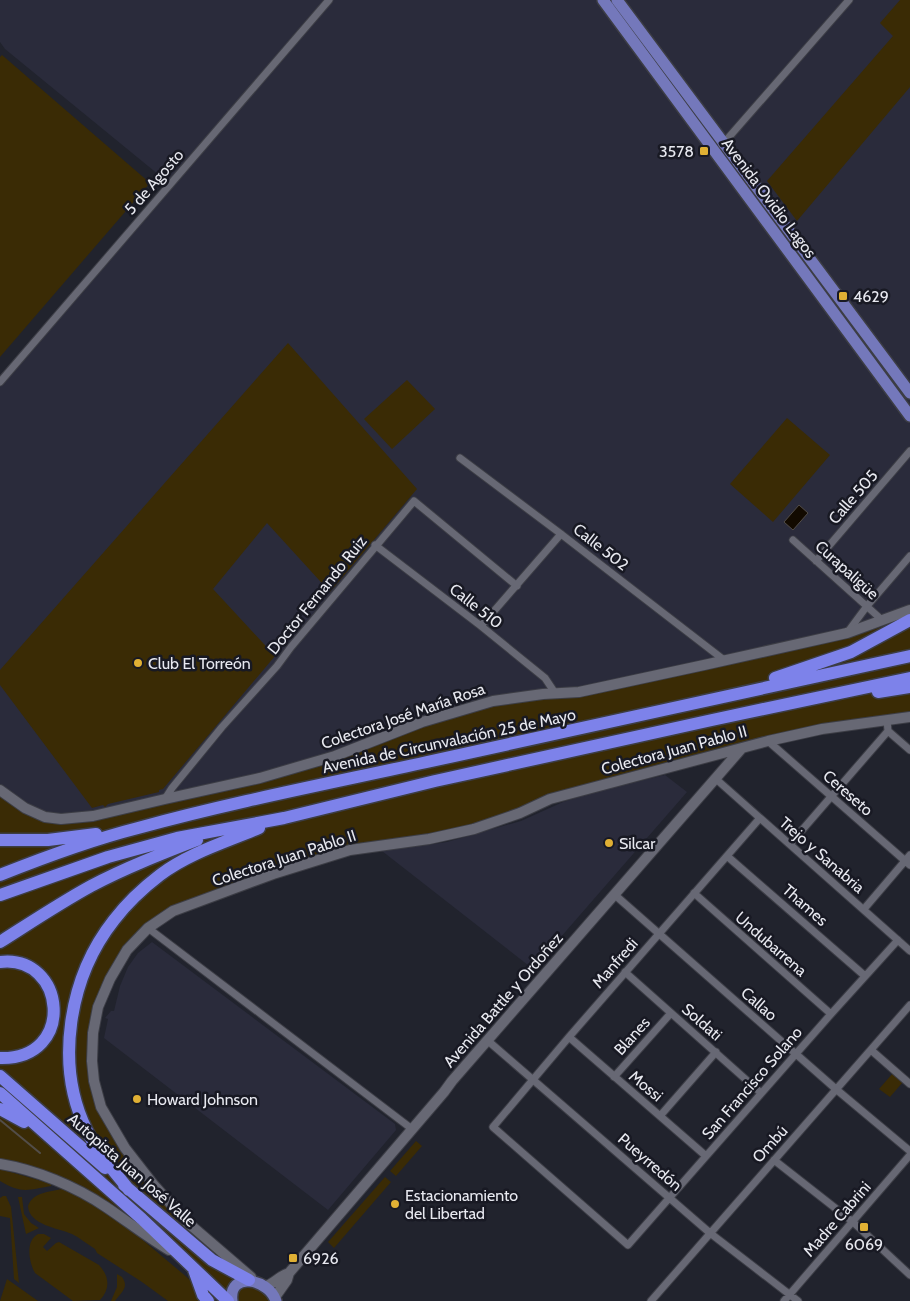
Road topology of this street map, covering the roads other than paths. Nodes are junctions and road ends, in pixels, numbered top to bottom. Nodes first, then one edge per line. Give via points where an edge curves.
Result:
1 (329, 0) edge
2 (602, 0) edge
3 (617, 0) edge
4 (849, 0) edge
5 (724, 143) junction
6 (715, 153) junction
7 (0, 382) edge
8 (910, 393) edge
9 (910, 416) edge
10 (910, 451) edge
11 (460, 458) dead end
12 (561, 534) junction
13 (793, 540) dead end
14 (375, 545) junction
15 (910, 556) edge
16 (816, 561) junction
17 (516, 586) junction
18 (867, 606) junction
19 (910, 610) edge
20 (882, 620) junction
21 (910, 620) edge
22 (481, 626) junction
23 (847, 633) junction
24 (910, 656) edge
25 (724, 660) junction
26 (910, 678) edge
27 (910, 688) edge
28 (747, 691) junction
29 (555, 693) junction
30 (801, 700) junction
31 (910, 717) edge
32 (887, 720) junction
33 (888, 731) junction
34 (768, 741) junction
35 (742, 748) junction
36 (910, 750) edge
37 (716, 779) junction
38 (0, 790) edge
39 (831, 796) junction
40 (165, 798) junction
41 (284, 818) junction
42 (760, 818) junction
43 (136, 828) junction
44 (219, 831) junction
45 (0, 840) edge
46 (790, 844) junction
47 (727, 856) junction
48 (908, 860) edge
49 (0, 875) edge
50 (694, 893) junction
51 (0, 895) edge
52 (615, 895) junction
53 (864, 909) junction
54 (148, 928) junction
55 (659, 934) junction
56 (898, 940) junction
57 (0, 942) edge
58 (910, 951) edge
59 (0, 962) edge
60 (625, 972) junction
61 (865, 976) junction
62 (910, 1005) edge
63 (904, 1012) junction
64 (671, 1013) junction
65 (831, 1014) junction
66 (910, 1018) edge
67 (569, 1037) junction
68 (487, 1040) junction
69 (871, 1050) junction
70 (716, 1052) junction
71 (796, 1054) junction
72 (0, 1058) edge
73 (0, 1076) edge
74 (614, 1077) junction
75 (533, 1079) junction
76 (910, 1084) edge
77 (837, 1090) junction
78 (0, 1093) edge
79 (761, 1093) junction
80 (0, 1109) edge
81 (660, 1116) junction
82 (412, 1129) junction
83 (65, 1151) junction
84 (910, 1151) edge
85 (910, 1155) edge
86 (706, 1156) junction
87 (774, 1160) junction
88 (0, 1164) edge
89 (129, 1190) junction
90 (670, 1197) junction
91 (853, 1222) junction
92 (710, 1232) junction
93 (628, 1246) joint
94 (183, 1257) junction
95 (193, 1267) junction
96 (289, 1274) junction
97 (910, 1275) edge
98 (256, 1282) junction
99 (790, 1294) junction
100 (277, 1300) edge
101 (208, 1301) edge
102 (230, 1301) edge
103 (651, 1301) edge
104 (784, 1301) edge
105 (798, 1301) edge

1 - 7 street, 5 de Agosto
2 - 6 main road, Avenida Ovidio Lagos
3 - 5 main road, Avenida Ovidio Lagos
4 - 5 street
5 - 6 street
5 - 8 main road, Avenida Ovidio Lagos
6 - 9 main road, Avenida Ovidio Lagos
10 - 16 street, Calle 505
11 - 12 street, Calle 502
12 - 17 street
12 - 25 street, Calle 502
13 - 16 street, Curapaligüe
14 - 17 street, Doctor Fernando Ruiz via 414,501
14 - 22 street, Calle 510
14 - 40 street, Doctor Fernando Ruiz
15 - 18 street
16 - 18 street, Curapaligüe
17 - 22 street
18 - 20 street, Curapaligüe
18 - 23 street
19 - 20 main road, Colectora José María Rosa
20 - 23 main road, Colectora José María Rosa
21 - 28 highway via 851,652 778,676
22 - 29 street, Calle 510 via 545,678
23 - 25 main road, Colectora José María Rosa
24 - 28 highway, Avenida de Circunvalación 25 de Mayo
25 - 29 main road, Colectora José María Rosa via 579,692
26 - 30 highway
27 - 30 highway
28 - 43 highway, Avenida de Circunvalación 25 de Mayo
29 - 40 main road, Colectora José María Rosa via 493,701 422,722 335,756 260,778
30 - 41 highway
31 - 32 main road, Colectora Juan Pablo II
32 - 33 street
32 - 34 main road, Colectora Juan Pablo II
33 - 36 street
33 - 39 street
34 - 35 main road, Colectora Juan Pablo II
34 - 39 street, Cereseto
35 - 37 main road, Avenida Battle y Ordoñez
35 - 54 main road, Colectora Juan Pablo II via 550,799 474,829 350,850 173,911
37 - 42 street, Trejo y Sanabria
37 - 52 main road, Avenida Battle y Ordoñez
38 - 40 main road, Colectora José María Rosa via 25,808 45,817 61,819 93,816
39 - 46 street
39 - 48 street, Cereseto
41 - 44 highway
41 - 89 highway via 192,856 161,874 113,920 83,974 70,1030 72,1082 77,1107 87,1132
42 - 46 street, Trejo y Sanabria
42 - 47 street, Manfredi
43 - 45 highway via 48,840
43 - 49 highway, Avenida de Circunvalación 25 de Mayo
44 - 51 highway via 177,838 108,857
44 - 57 highway via 92,886
46 - 53 street, Trejo y Sanabria
47 - 50 street, Manfredi
47 - 61 street, Thames
48 - 53 street
50 - 55 street, Manfredi
50 - 65 street, Undubarrena
52 - 55 street, Callao
52 - 68 main road, Avenida Battle y Ordoñez
53 - 56 street, Trejo y Sanabria
54 - 82 street
54 - 98 main road, Colectora Juan Pablo II via 127,950 98,1007 92,1060 101,1107 125,1148 152,1184 187,1222
55 - 60 street, Manfredi
55 - 71 street, Callao
56 - 58 street, Trejo y Sanabria
56 - 61 street, San Francisco Solano
59 - 72 highway via 27,966 37,973 46,982 54,1002 54,1021 45,1039 33,1051
60 - 64 street, Soldati
60 - 67 street, Manfredi
61 - 65 street, San Francisco Solano
62 - 63 street, Ombú
63 - 66 street
63 - 69 street, Ombú
64 - 70 street, Soldati
64 - 74 street, Blanes
65 - 71 street, San Francisco Solano
67 - 74 street, Mossi
67 - 75 street, Manfredi
68 - 75 street, Pueyrredón
68 - 82 main road, Avenida Battle y Ordoñez
69 - 76 street
69 - 77 street, Ombú
70 - 79 street, Soldati
70 - 81 street
71 - 77 street, Callao
71 - 79 street, San Francisco Solano
73 - 89 highway, Autopista Juan José Valle
74 - 81 street, Mossi
75 - 90 street, Pueyrredón
75 - 93 street, Manfredi via 494,1127
77 - 84 street, Callao
77 - 87 street, Ombú
78 - 83 highway, Autopista Juan José Valle
79 - 86 street, San Francisco Solano
80 - 83 highway
81 - 86 street, Mossi
82 - 96 main road, Avenida Battle y Ordoñez
83 - 94 highway, Autopista Juan José Valle
85 - 91 street, Madre Cabrini
86 - 90 street, San Francisco Solano
87 - 91 street
87 - 92 street, Ombú
88 - 94 main road via 48,1178 85,1194
89 - 98 highway, Autopista Juan José Valle via 212,1260
90 - 92 street, Pueyrredón
90 - 93 street, San Francisco Solano
91 - 97 street
91 - 99 street, Madre Cabrini
92 - 99 street, Pueyrredón
92 - 103 street, Ombú
94 - 95 highway, Autopista Juan José Valle
95 - 101 highway
95 - 102 highway, Autopista Juan José Valle
96 - 98 main road, Avenida Battle y Ordoñez via 282,1275 270,1285
96 - 100 main road, Avenida Battle y Ordoñez
98 - 100 main road
98 - 102 main road via 240,1282 234,1288
99 - 104 street, Madre Cabrini
99 - 105 street, Pueyrredón

